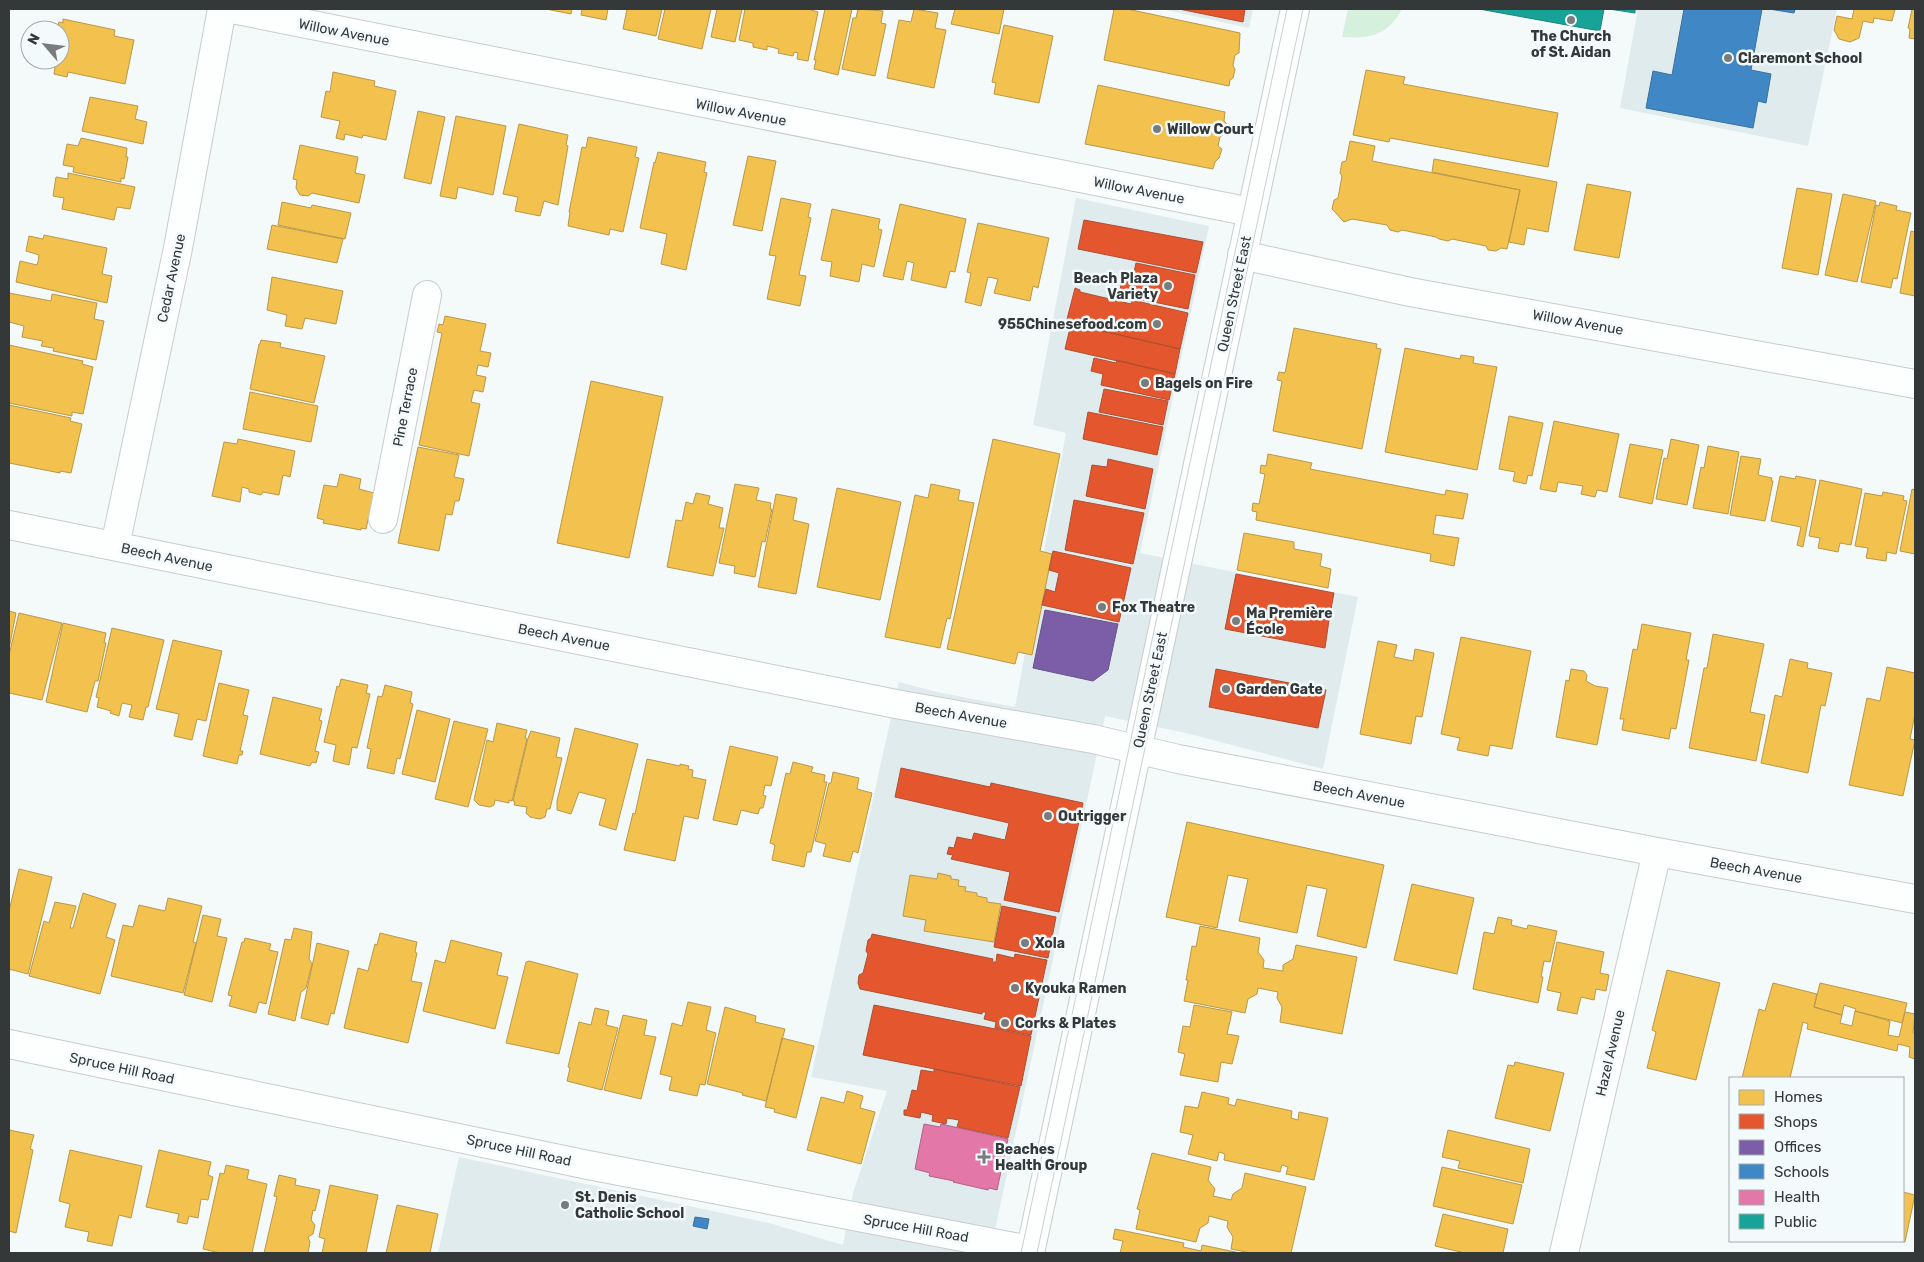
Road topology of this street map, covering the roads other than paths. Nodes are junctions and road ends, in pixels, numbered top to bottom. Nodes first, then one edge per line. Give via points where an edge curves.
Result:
1 (222, 9) edge
2 (232, 9) edge
3 (1295, 9) edge
4 (1251, 212) junction
5 (1242, 255) junction
6 (427, 294) dead end
7 (1915, 384) edge
8 (383, 519) dead end
9 (9, 525) edge
10 (115, 546) junction
11 (1137, 749) junction
12 (1657, 852) junction
13 (1915, 898) edge
14 (9, 1044) edge
15 (1030, 1252) edge
16 (1564, 1253) edge

1 - 10 street, Cedar Avenue via 178,248
2 - 4 street, Willow Avenue
3 - 4 street, Queen Street East
4 - 5 street, Queen Street East
5 - 7 street, Willow Avenue via 1420,294
5 - 11 street, Queen Street East
6 - 8 street, Pine Terrace
9 - 10 street, Beech Avenue
10 - 11 street, Beech Avenue via 886,702
11 - 12 street, Beech Avenue
11 - 15 street, Queen Street East
12 - 13 street, Beech Avenue
12 - 16 street, Hazel Avenue
14 - 15 street, Spruce Hill Road via 588,1165

